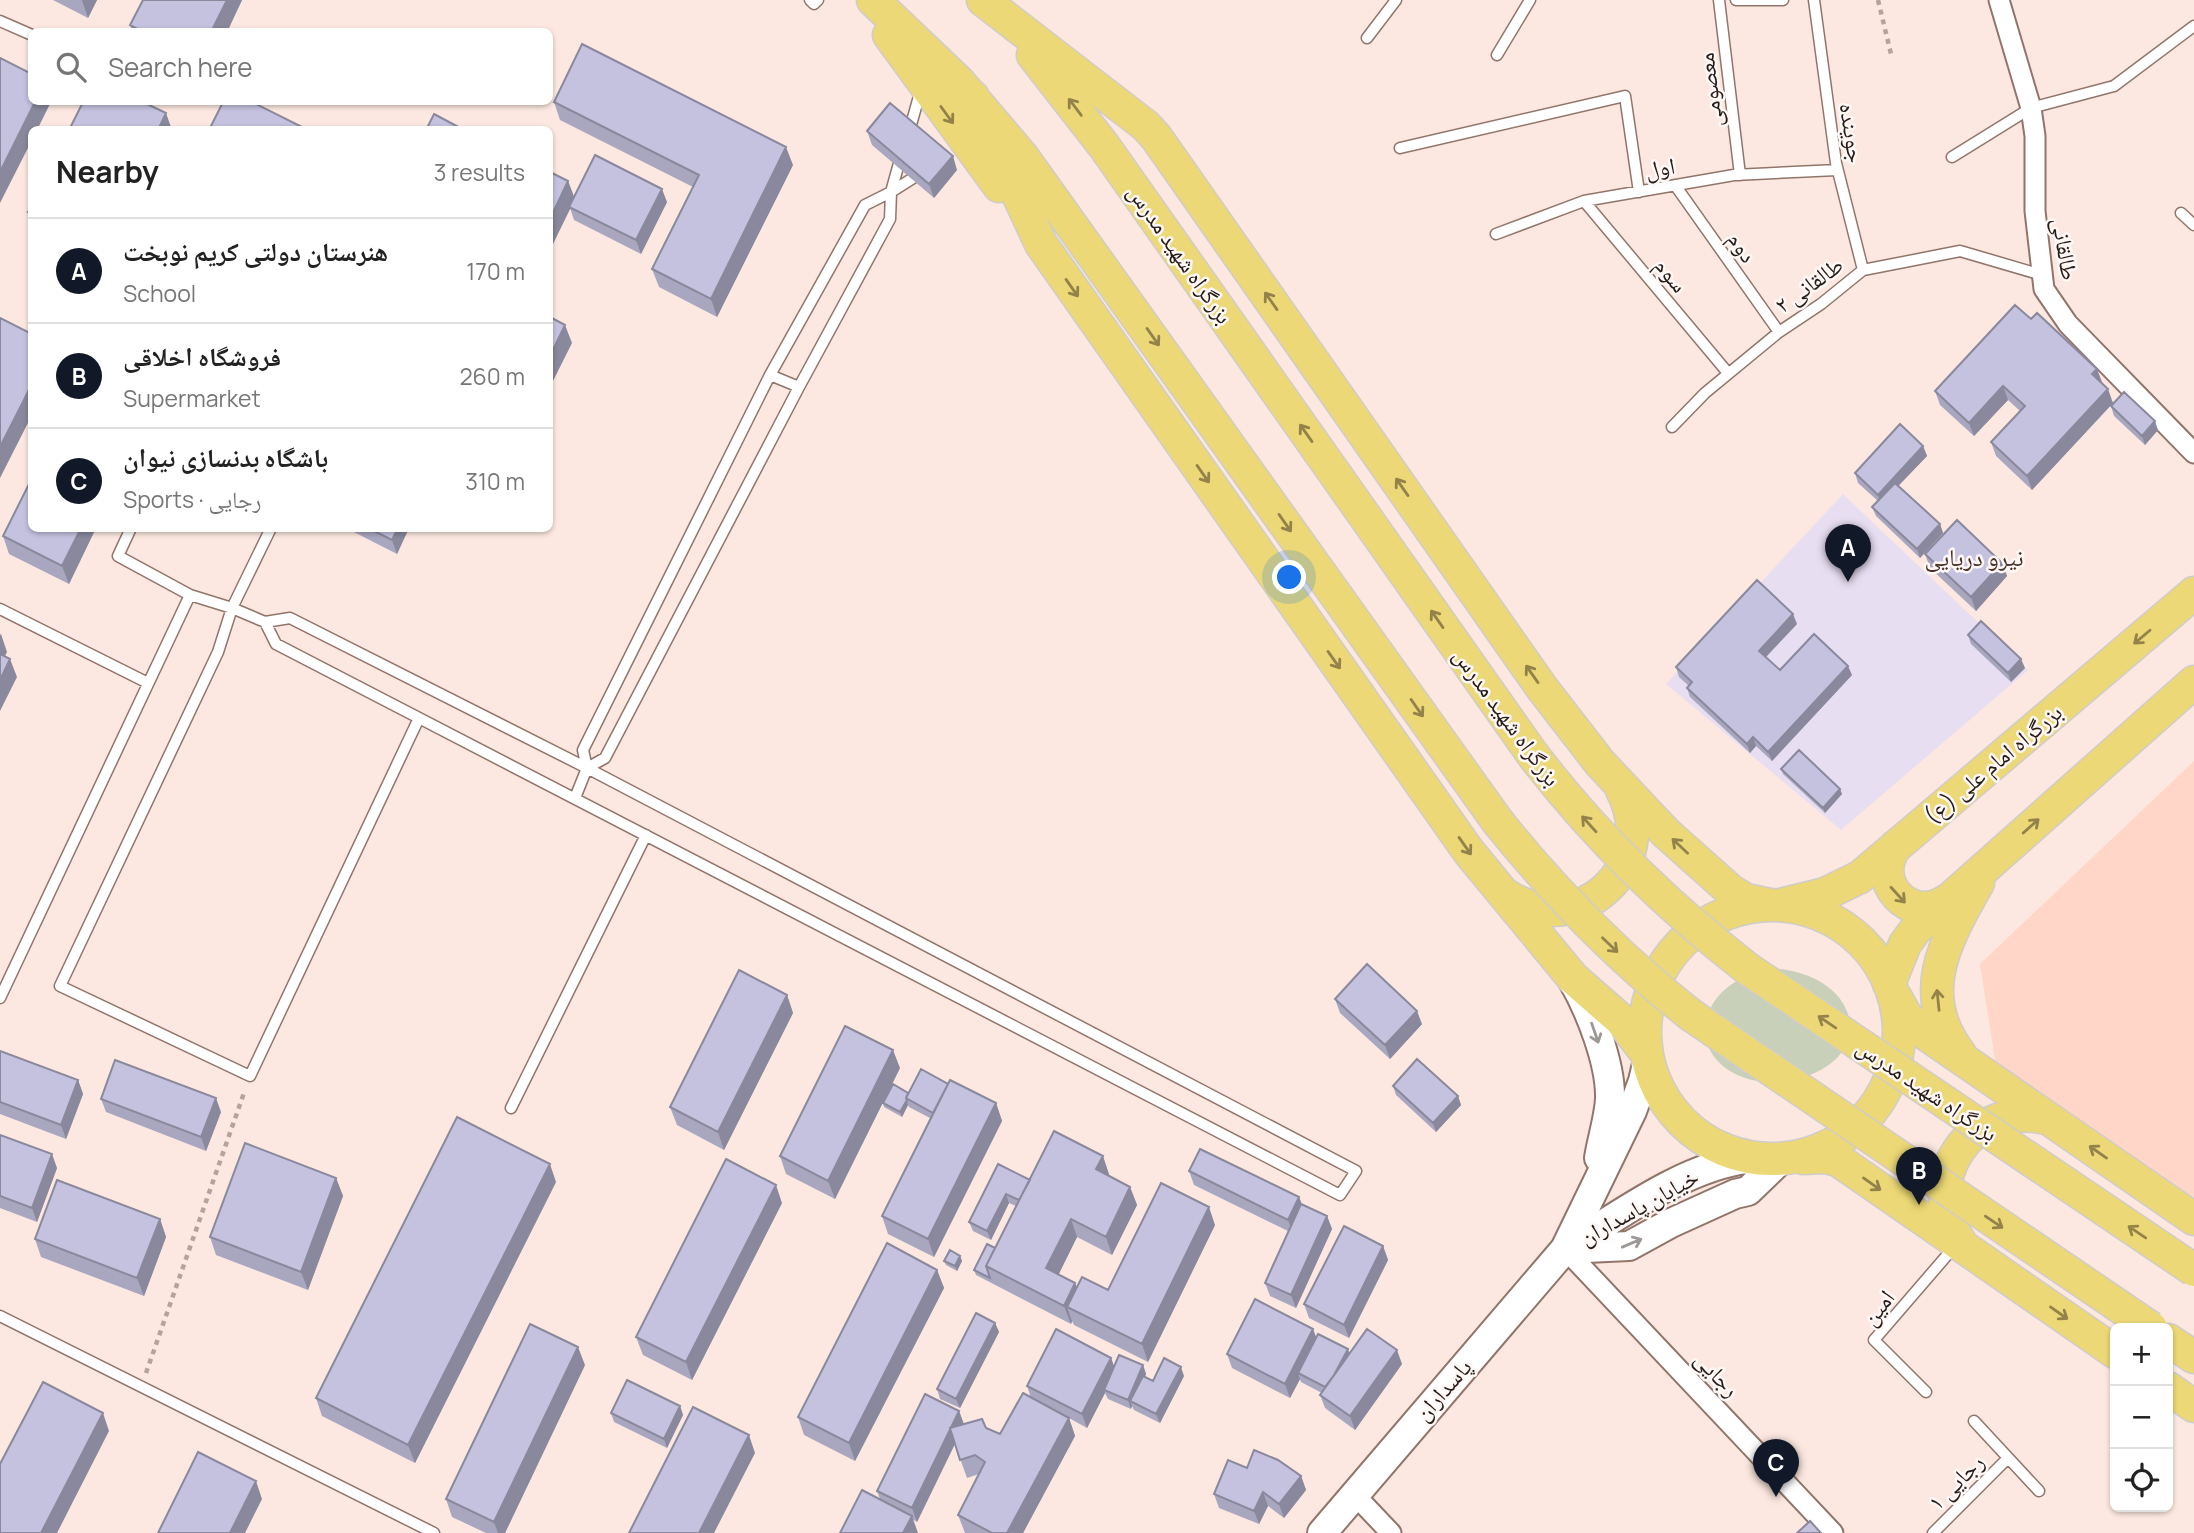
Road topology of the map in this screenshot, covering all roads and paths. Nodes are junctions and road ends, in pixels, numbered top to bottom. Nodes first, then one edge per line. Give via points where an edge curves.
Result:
1 (810, 0) edge
2 (818, 0) edge
3 (864, 0) edge
4 (873, 0) edge
5 (983, 0) edge
6 (1396, 0) edge
7 (1530, 0) edge
8 (1719, 0) edge
9 (1736, 0) edge
10 (1783, 0) edge
11 (1814, 0) edge
12 (1878, 0) edge
13 (1999, 0) edge
14 (0, 21) edge
15 (2194, 26) edge
16 (28, 33) edge
17 (1367, 38) dead end
18 (1891, 54) dead end
19 (1497, 55) dead end
20 (923, 82) junction
21 (973, 97) junction
22 (2031, 108) junction
23 (1400, 148) dead end
24 (1952, 157) dead end
25 (935, 165) edge
26 (1837, 170) junction
27 (1740, 175) junction
28 (1675, 185) junction
29 (891, 191) junction
30 (1639, 191) junction
31 (1584, 201) junction
32 (2181, 213) dead end
33 (2194, 225) edge
34 (1496, 234) dead end
35 (1041, 244) junction
36 (1863, 270) junction
37 (2042, 275) junction
38 (1779, 332) junction
39 (1728, 373) junction
40 (770, 375) junction
41 (799, 387) junction
42 (1672, 427) dead end
43 (2194, 453) edge
44 (129, 532) edge
45 (269, 532) edge
46 (2194, 593) edge
47 (190, 595) junction
48 (232, 608) junction
49 (0, 609) edge
50 (265, 622) junction
51 (2194, 682) edge
52 (148, 683) junction
53 (419, 718) junction
54 (587, 768) junction
55 (1618, 783) junction
56 (575, 798) junction
57 (646, 835) junction
58 (1896, 846) junction
59 (1990, 863) junction
60 (1499, 890) junction
61 (1946, 901) junction
62 (1773, 905) junction
63 (1567, 970) junction
64 (1890, 987) junction
65 (0, 998) edge
66 (1647, 1057) junction
67 (1965, 1061) junction
68 (250, 1076) junction
69 (511, 1108) dead end
70 (2050, 1119) junction
71 (1773, 1159) junction
72 (1592, 1194) junction
73 (2194, 1219) edge
74 (1959, 1244) junction
75 (1565, 1248) junction
76 (2194, 1270) edge
77 (0, 1316) edge
78 (2144, 1323) edge
79 (2173, 1343) edge
80 (2110, 1349) edge
81 (2194, 1357) edge
82 (142, 1387) junction
83 (2173, 1391) edge
84 (1926, 1392) dead end
85 (2194, 1406) edge
86 (1974, 1421) dead end
87 (2007, 1458) junction
88 (2039, 1491) dead end
89 (1354, 1494) junction
90 (434, 1533) edge
91 (1322, 1533) edge
92 (1391, 1533) edge
93 (1833, 1533) edge
94 (1933, 1533) edge

1 - 2 lane via 814,4
3 - 20 highway
4 - 21 highway
55 -> 5 highway, بزرگراه شهید مدرس via 1542,688 1156,137
76 -> 5 highway, بزرگراه شهید مدرس, bridge via 1748,969 1625,862 1532,755 1115,162 1058,84
6 - 17 lane
7 - 19 lane
8 - 27 lane, معصومی
9 - 10 lane
11 - 26 lane, جوینده
12 - 18 path
13 - 22 street, طالقانی
14 - 16 lane
15 - 22 lane via 2114,86
20 - 29 lane
20 -> 35 highway via 963,148
21 - 35 highway
21 -> 78 highway, bridge via 1023,156 1498,822 1590,926 1714,1033
22 - 24 lane
22 - 37 street, طالقانی
23 - 30 lane via 1625,96
25 - 29 lane
26 - 27 lane, اول
26 - 36 lane, جوینده
27 - 28 lane, اول
28 - 30 lane, اول
28 - 38 lane, دوم
29 - 40 lane via 865,205
29 - 41 lane via 890,219
30 - 31 lane, اول
31 - 34 lane, اول
31 - 39 lane, سوم
32 - 33 lane
35 -> 60 highway
36 - 37 lane, طالقانی ۲ via 1960,251
36 - 38 lane, طالقانی ۲
37 - 43 street, طالقانی via 2044,289 2068,324
38 - 39 lane, طالقانی ۲
39 - 42 lane, طالقانی ۲
40 - 41 lane
40 - 54 lane via 583,750
41 - 54 lane via 605,758
44 - 47 lane via 118,556
45 - 48 lane
46 -> 58 highway, بزرگراه امام علی (ع)
47 - 48 lane
47 - 52 lane
48 - 50 lane
48 - 68 lane via 218,652 60,986
49 - 52 lane
50 - 53 lane via 276,643
50 - 54 lane via 290,618
59 -> 51 highway
52 - 65 lane
53 - 56 lane
53 - 68 lane
54 - 56 lane
54 - 57 lane via 1356,1171 1339,1195
55 - 60 highway via 1630,810 1632,836 1623,868 1607,889 1579,906 1553,910 1520,903
62 -> 55 highway, بزرگراه شهید مدرس via 1746,900 1731,891
56 - 57 lane
57 - 69 lane
58 -> 61 highway via 1886,870 1895,894 1916,908 1936,907
58 - 62 highway, بزرگراه امام علی (ع) via 1846,886
59 - 61 highway
67 -> 59 highway via 1941,1018 1937,977 1946,943
60 - 63 highway
61 - 64 highway via 1911,935
62 - 64 highway, بزرگراه شهید مدرس via 1806,910 1844,928 1871,953
62 - 66 highway, بزرگراه امام علی (ع) via 1717,917 1674,950 1651,993
63 - 66 highway via 1625,1024
63 -> 72 main road via 1587,1010 1609,1086
64 - 67 highway, بزرگراه شهید مدرس via 1911,1022
64 - 71 highway via 1898,1019 1898,1049 1880,1099 1861,1123 1838,1141 1811,1154
66 - 71 highway via 1664,1099 1687,1127 1717,1147
66 - 72 main road, خیابان پاسداران via 1637,1099
67 - 70 highway, بزرگراه شهید مدرس
68 - 82 path
73 -> 70 highway, بزرگراه شهید مدرس
70 - 74 highway via 2026,1115 2000,1119 1982,1127 1962,1145 1949,1168 1944,1195
71 -> 74 highway via 1838,1160
75 -> 71 main road, خیابان پاسداران via 1658,1192 1719,1164
72 - 75 main road, خیابان پاسداران
74 -> 80 highway
74 - 84 lane, امین via 1874,1340
75 - 89 main road, پاسداران
75 - 93 street, رجایی
77 - 82 lane
79 - 81 highway
82 - 90 lane
83 - 85 highway
86 - 87 lane
87 - 88 lane
87 - 94 lane, رجایی ۱
89 - 91 main road, پاسداران
89 - 92 street

